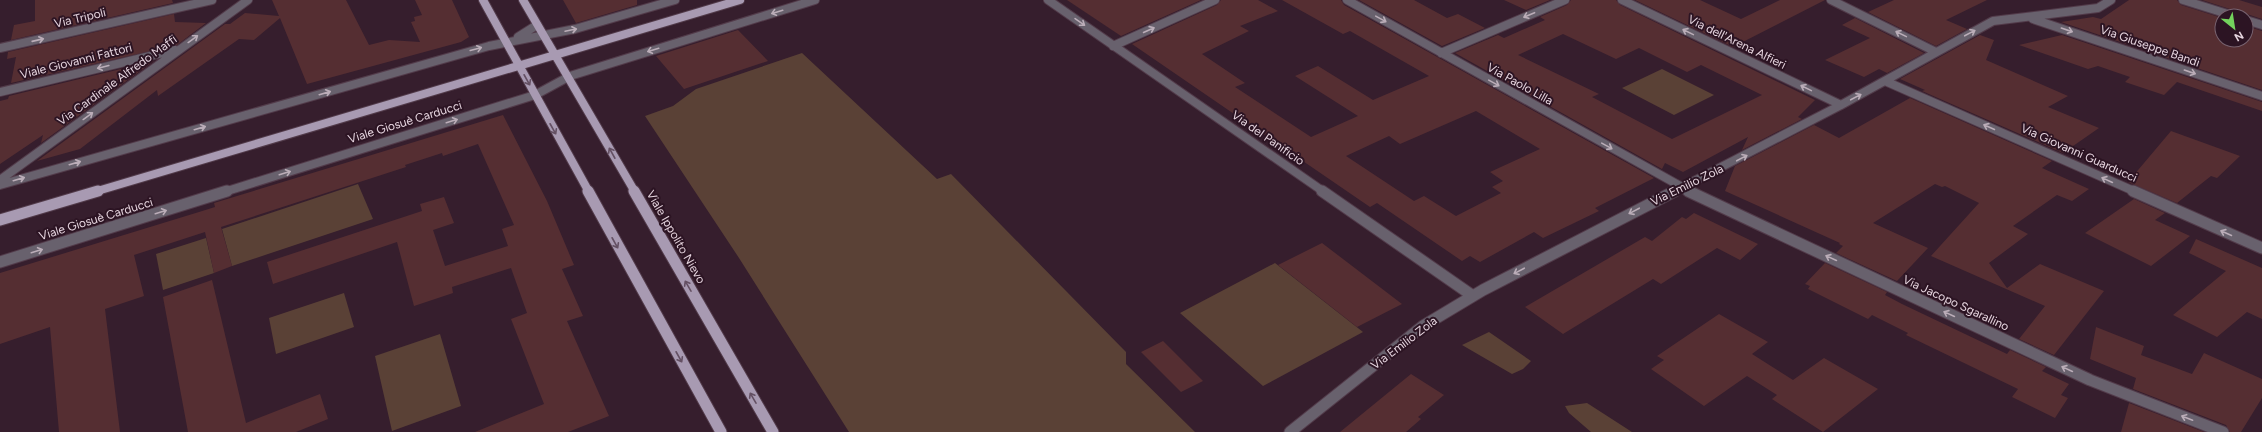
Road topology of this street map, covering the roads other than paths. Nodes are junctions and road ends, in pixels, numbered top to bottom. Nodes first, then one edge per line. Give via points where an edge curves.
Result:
1 (212, 0) edge
2 (248, 0) edge
3 (483, 0) edge
4 (523, 0) edge
5 (675, 0) edge
6 (740, 0) edge
7 (815, 0) edge
8 (1048, 0) edge
9 (1215, 0) edge
10 (1347, 0) edge
11 (1565, 0) edge
12 (1622, 0) edge
13 (1831, 0) edge
14 (2111, 0) edge
15 (2183, 0) edge
16 (2214, 10) edge
17 (2030, 18) junction
18 (537, 25) junction
19 (544, 36) junction
20 (505, 42) junction
21 (1113, 46) junction
22 (0, 48) edge
23 (181, 48) junction
24 (1936, 52) junction
25 (1441, 53) junction
26 (557, 55) junction
27 (519, 66) junction
28 (570, 76) junction
29 (1885, 81) junction
30 (0, 92) edge
31 (534, 95) junction
32 (2262, 96) edge
33 (1841, 105) junction
34 (0, 180) edge
35 (0, 185) edge
36 (1682, 188) junction
37 (0, 220) edge
38 (2262, 248) edge
39 (0, 262) edge
40 (1473, 296) junction
41 (721, 432) edge
42 (773, 432) edge
43 (1290, 432) edge
44 (2224, 432) edge

22 -> 1 street, Via Tripoli
23 -> 2 street, Via Cardinale Alfredo Maffi
3 - 20 main road
4 - 18 main road, Viale Ippolito Nievo
19 -> 5 street
6 - 26 main road, Viale Giosuè Carducci
7 -> 28 street, Viale Giosuè Carducci
8 -> 21 street, Via del Panificio
21 -> 9 street
10 -> 25 street, Via Paolo Lilla
11 -> 25 street
33 -> 12 street, Via dell'Arena Alfieri
24 -> 13 street
14 - 17 street, Via Emilio Zola via 2098,8
15 - 16 street
24 -> 17 street, Via Emilio Zola via 1993,21
17 -> 32 street, Via Giuseppe Bandi
18 - 19 main road, Viale Ippolito Nievo
18 - 20 street
19 - 20 street
19 - 26 main road, Viale Ippolito Nievo
20 - 27 main road
35 -> 20 street
21 - 40 street, Via del Panificio
23 -> 30 street, Viale Giovanni Fattori
34 -> 23 street, Via Cardinale Alfredo Maffi
24 - 29 street, Via Emilio Zola
25 -> 36 street, Via Paolo Lilla
26 - 27 main road, Viale Giosuè Carducci
26 - 28 main road, Viale Ippolito Nievo
27 -> 31 main road
27 - 37 main road, Viale Giosuè Carducci
28 - 31 street, Viale Giosuè Carducci
42 -> 28 main road, Viale Ippolito Nievo
33 -> 29 street, Via Emilio Zola
38 -> 29 street, Via Giovanni Guarducci
39 -> 31 street, Viale Giosuè Carducci
31 -> 41 main road
36 -> 33 street, Via Emilio Zola
36 -> 40 street, Via Emilio Zola
44 -> 36 street, Via Jacopo Sgarallino via 2090,380
40 - 43 street, Via Emilio Zola via 1408,338

